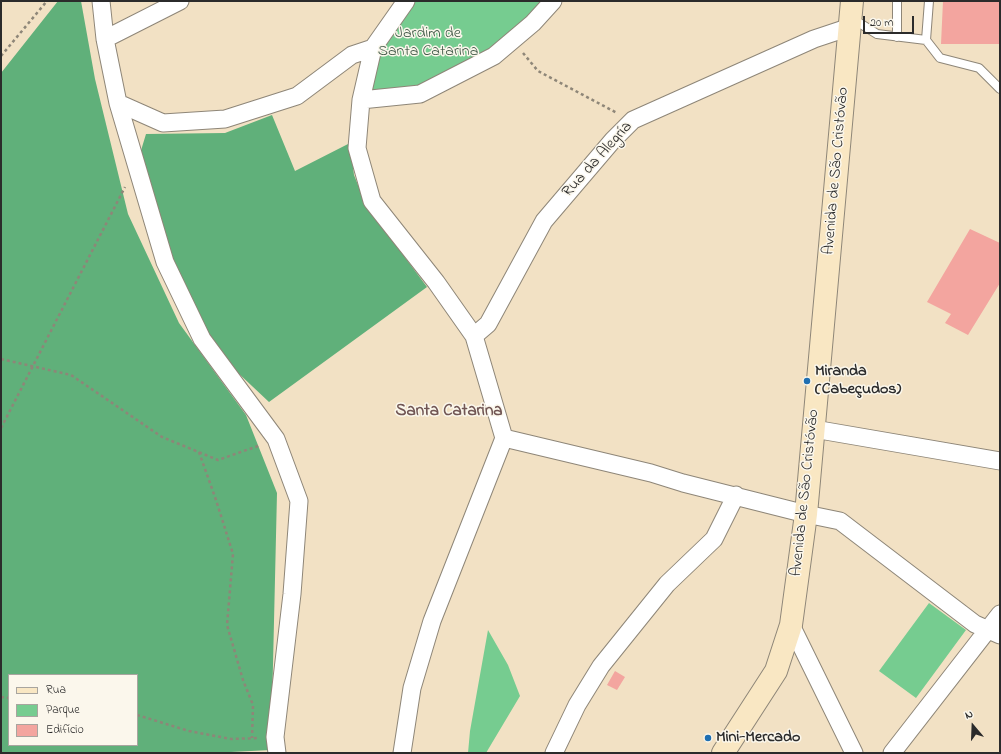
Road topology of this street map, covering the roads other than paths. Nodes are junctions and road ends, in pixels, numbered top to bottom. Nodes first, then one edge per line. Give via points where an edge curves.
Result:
1 (101, 1) edge
2 (180, 1) edge
3 (406, 1) edge
4 (553, 1) edge
5 (897, 1) edge
6 (929, 1) edge
7 (851, 15) edge
8 (897, 37) junction
9 (105, 40) junction
10 (926, 40) junction
11 (373, 48) junction
12 (1000, 89) edge
13 (361, 100) junction
14 (118, 103) junction
15 (474, 336) junction
16 (814, 429) junction
17 (504, 438) junction
18 (1000, 461) edge
19 (736, 495) junction
20 (806, 514) junction
21 (1000, 614) edge
22 (791, 625) junction
23 (994, 632) edge
24 (276, 745) edge
25 (402, 753) edge
26 (554, 753) edge
27 (723, 753) edge
28 (854, 753) edge
29 (892, 753) edge

1 - 9 street
2 - 9 street
3 - 11 street
4 - 13 street via 533,23 494,56 420,94
5 - 8 lane
6 - 10 lane
7 - 8 lane via 878,34
7 - 15 street, Rua da Alegría via 814,39 633,120 544,221 488,324
7 - 16 street, Avenida de São Cristóvão
8 - 10 lane
9 - 14 street
10 - 12 lane via 940,58 980,68
11 - 13 street
11 - 14 street via 352,55 298,96 225,119 163,123
13 - 15 street via 357,148 372,201 436,282
14 - 24 street via 165,262 202,339 276,440 299,501
15 - 17 street
16 - 18 street
16 - 20 street, Avenida de São Cristóvão
17 - 19 street
17 - 25 street via 432,621 412,688
19 - 20 street
19 - 26 street via 714,539 667,584 601,666 577,705
20 - 22 street, Avenida de São Cristóvão
20 - 23 street via 840,521 975,624
21 - 23 street
22 - 27 street, Avenida de São Cristóvão via 776,671
22 - 28 street
23 - 29 street

